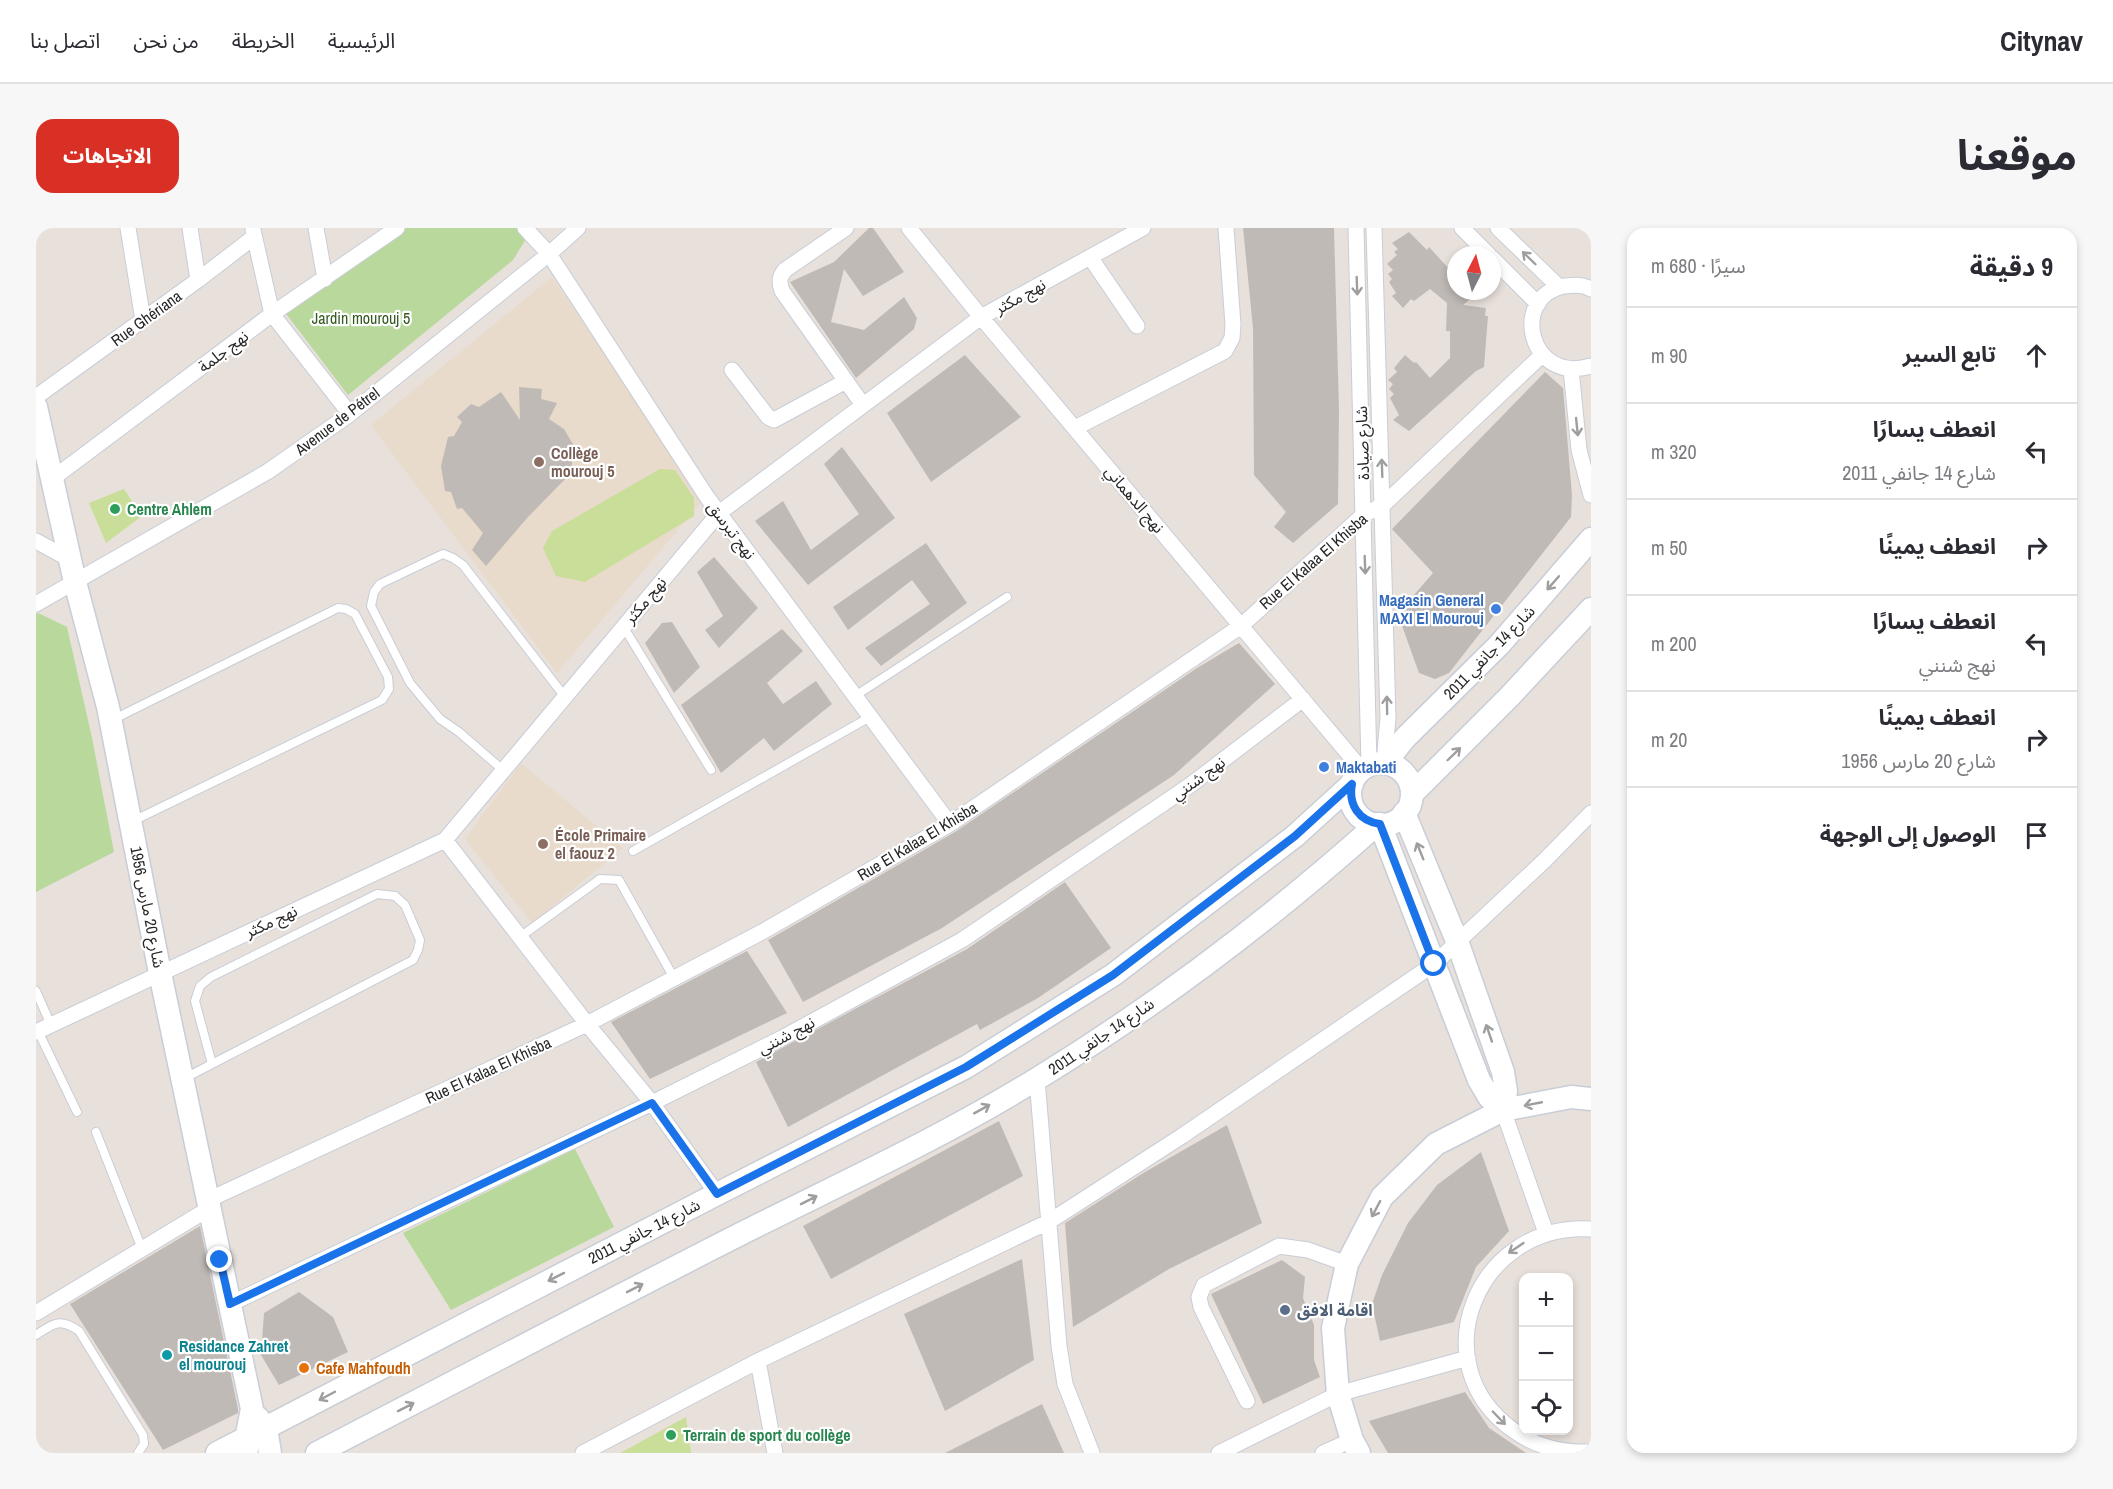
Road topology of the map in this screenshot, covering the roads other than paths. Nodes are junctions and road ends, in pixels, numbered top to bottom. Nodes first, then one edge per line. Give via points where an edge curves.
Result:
1 (128, 228) edge
2 (190, 228) edge
3 (316, 228) edge
4 (397, 228) edge
5 (525, 228) edge
6 (578, 228) edge
7 (846, 228) edge
8 (909, 228) edge
9 (1143, 228) edge
10 (1226, 228) edge
11 (1356, 228) edge
12 (1374, 228) edge
13 (1462, 228) edge
14 (1498, 228) edge
15 (253, 232) edge
16 (384, 233) edge
17 (1481, 246) edge
18 (549, 254) junction
19 (1090, 257) junction
20 (1501, 266) edge
21 (325, 279) junction
22 (198, 280) junction
23 (1559, 287) junction
24 (1591, 289) edge
25 (1538, 304) junction
26 (272, 314) junction
27 (981, 317) junction
28 (143, 320) junction
29 (1137, 326) dead end
30 (1542, 355) junction
31 (1591, 366) edge
32 (1571, 369) junction
33 (732, 370) dead end
34 (846, 381) junction
35 (36, 397) edge
36 (863, 405) junction
37 (36, 406) edge
38 (350, 414) junction
39 (1075, 428) junction
40 (46, 470) edge
41 (1591, 495) edge
42 (1383, 505) junction
43 (719, 513) junction
44 (1364, 514) junction
45 (1591, 539) edge
46 (36, 541) edge
47 (70, 560) junction
48 (75, 582) junction
49 (1007, 597) dead end
50 (36, 604) edge
51 (1591, 609) edge
52 (623, 626) junction
53 (1241, 626) junction
54 (855, 696) junction
55 (565, 697) junction
56 (1303, 699) junction
57 (870, 717) junction
58 (111, 720) junction
59 (1370, 769) junction
60 (711, 770) dead end
61 (504, 771) junction
62 (1408, 804) junction
63 (1591, 813) edge
64 (131, 822) junction
65 (950, 824) junction
66 (1379, 824) junction
67 (445, 840) junction
68 (633, 851) dead end
69 (520, 937) junction
70 (1457, 941) junction
71 (1434, 964) junction
72 (160, 973) junction
73 (674, 978) junction
74 (36, 991) edge
75 (587, 1024) junction
76 (42, 1029) edge
77 (212, 1064) junction
78 (183, 1079) junction
79 (1037, 1079) junction
80 (1591, 1099) edge
81 (652, 1103) junction
82 (1503, 1110) junction
83 (77, 1112) dead end
84 (96, 1132) dead end
85 (717, 1194) junction
86 (209, 1204) junction
87 (1050, 1221) junction
88 (1591, 1229) edge
89 (1546, 1233) junction
90 (142, 1250) junction
91 (1347, 1264) junction
92 (230, 1304) junction
93 (36, 1314) edge
94 (36, 1335) edge
95 (1468, 1358) junction
96 (758, 1361) junction
97 (1338, 1394) junction
98 (1247, 1401) dead end
99 (253, 1440) edge
100 (1356, 1446) edge
101 (1591, 1452) edge
102 (138, 1453) edge
103 (217, 1453) edge
104 (270, 1453) edge
105 (317, 1453) edge
106 (583, 1453) edge
107 (775, 1453) edge
108 (1092, 1453) edge
109 (1219, 1453) edge
110 (1323, 1453) edge

1 - 28 street
2 - 22 street
3 - 21 street
4 - 16 street, نهج جلمة
5 - 18 street, نهج تبرسق
6 - 18 street, Avenue de Pétrel
7 - 34 street via 780,275 782,291
8 - 27 street, نهج الدهماني
9 - 19 street, نهج مكثر
10 - 39 street via 1233,338 1225,351
11 -> 44 street, شارع صيادة
42 -> 12 street, شارع صيادة
13 - 17 street
23 -> 14 street
15 - 22 street, Rue Ghériana
15 - 26 street
16 - 21 street, نهج جلمة
18 - 38 street, Avenue de Pétrel
18 - 43 street, نهج تبرسق
19 - 27 street, نهج مكثر
19 - 29 street
20 - 25 street
21 - 26 street, نهج جلمة
22 - 28 street, Rue Ghériana
23 - 24 street
23 - 25 street
25 - 30 street via 1532,330
26 - 38 street
26 - 40 street, نهج جلمة
27 - 36 street, نهج مكثر
27 - 39 street, نهج الدهماني
28 - 35 street, Rue Ghériana
30 - 32 street
30 - 42 street, Rue El Kalaa El Khisba
31 - 32 street
32 -> 41 street via 1579,450
33 - 34 street via 774,420
34 - 36 street
36 - 43 street, نهج مكثر
37 - 40 street, شارع 20 مارس 1956
38 - 48 street, Avenue de Pétrel via 267,472
39 - 53 street, نهج الدهماني
40 - 47 street, شارع 20 مارس 1956
42 - 44 street, Rue El Kalaa El Khisba
59 -> 42 street, شارع صيادة via 1388,718
43 - 52 street, نهج مكثر
43 - 54 street, نهج تبرسق
44 - 53 street, Rue El Kalaa El Khisba
44 -> 59 street, شارع صيادة
45 -> 59 street, شارع 14 جانفي 2011 via 1499,645
46 - 47 street
47 - 48 street, شارع 20 مارس 1956
48 - 50 street, Avenue de Pétrel
48 - 58 street, شارع 20 مارس 1956
49 - 54 lane
62 -> 51 street
52 - 55 street, نهج مكثر
52 - 60 lane
53 - 56 street, نهج الدهماني
53 - 65 street, Rue El Kalaa El Khisba
54 - 57 street, نهج تبرسق
55 - 61 street, نهج مكثر
55 - 61 lane via 463,565 453,558 443,555 380,584 372,606 410,683 440,719
56 - 59 street, نهج الدهماني
56 - 81 street, نهج شنني via 1189,786 962,940
57 - 65 street, نهج تبرسق
57 - 68 lane
58 - 64 street, شارع 20 مارس 1956
58 - 64 lane via 338,608 356,614 388,677 389,688 382,700
59 - 62 street via 1396,766 1410,783
59 - 66 street via 1350,796 1357,812
59 - 85 street, شارع 14 جانفي 2011 via 1295,836 1113,975 966,1067
61 - 67 street, نهج مكثر
62 - 66 street via 1394,822
70 -> 62 street
63 - 70 street
64 - 72 street, شارع 20 مارس 1956
65 - 73 street, Rue El Kalaa El Khisba
66 - 71 street
66 - 79 street, شارع 14 جانفي 2011 via 1230,947 1120,1026
67 - 69 street
67 - 72 street, نهج مكثر
69 - 73 lane via 600,879 619,880
69 - 75 street
70 - 71 street
82 -> 70 street via 1503,1072
71 - 82 street via 1479,1080
71 - 87 street
72 - 76 street, نهج مكثر
72 - 78 street, شارع 20 مارس 1956
73 - 75 street, Rue El Kalaa El Khisba
74 - 76 lane
75 - 81 street
75 - 86 street, Rue El Kalaa El Khisba
76 - 83 lane
77 - 77 lane via 413,960 420,940 405,905 395,896 377,894 200,986 195,1001
77 - 78 lane
78 - 86 street, شارع 20 مارس 1956
79 - 87 street
105 -> 79 street, شارع 14 جانفي 2011 via 908,1150
80 -> 82 street via 1571,1097
81 - 85 street
81 - 92 street, نهج شنني
82 - 89 street
82 -> 91 street via 1436,1144 1382,1197
84 - 90 lane
85 -> 99 street, شارع 14 جانفي 2011
86 - 90 street, Rue El Kalaa El Khisba
86 - 92 street, شارع 20 مارس 1956
87 - 96 street
87 - 108 street via 1065,1384
88 - 89 street
89 -> 95 street via 1510,1252 1484,1281 1469,1318
90 - 93 street, Rue El Kalaa El Khisba
91 - 97 street via 1333,1328
91 - 98 street via 1308,1250 1279,1246 1204,1285 1199,1297 1201,1307
92 - 99 street, شارع 20 مارس 1956 via 252,1409
94 - 102 lane via 54,1324 67,1323 79,1331 143,1435 144,1444
95 - 97 street
95 -> 101 street via 1486,1403 1508,1426 1550,1449
96 - 106 street
96 - 107 street
97 - 100 street
97 - 109 street
99 - 103 street, شارع 14 جانفي 2011
99 - 104 street
100 - 110 street

